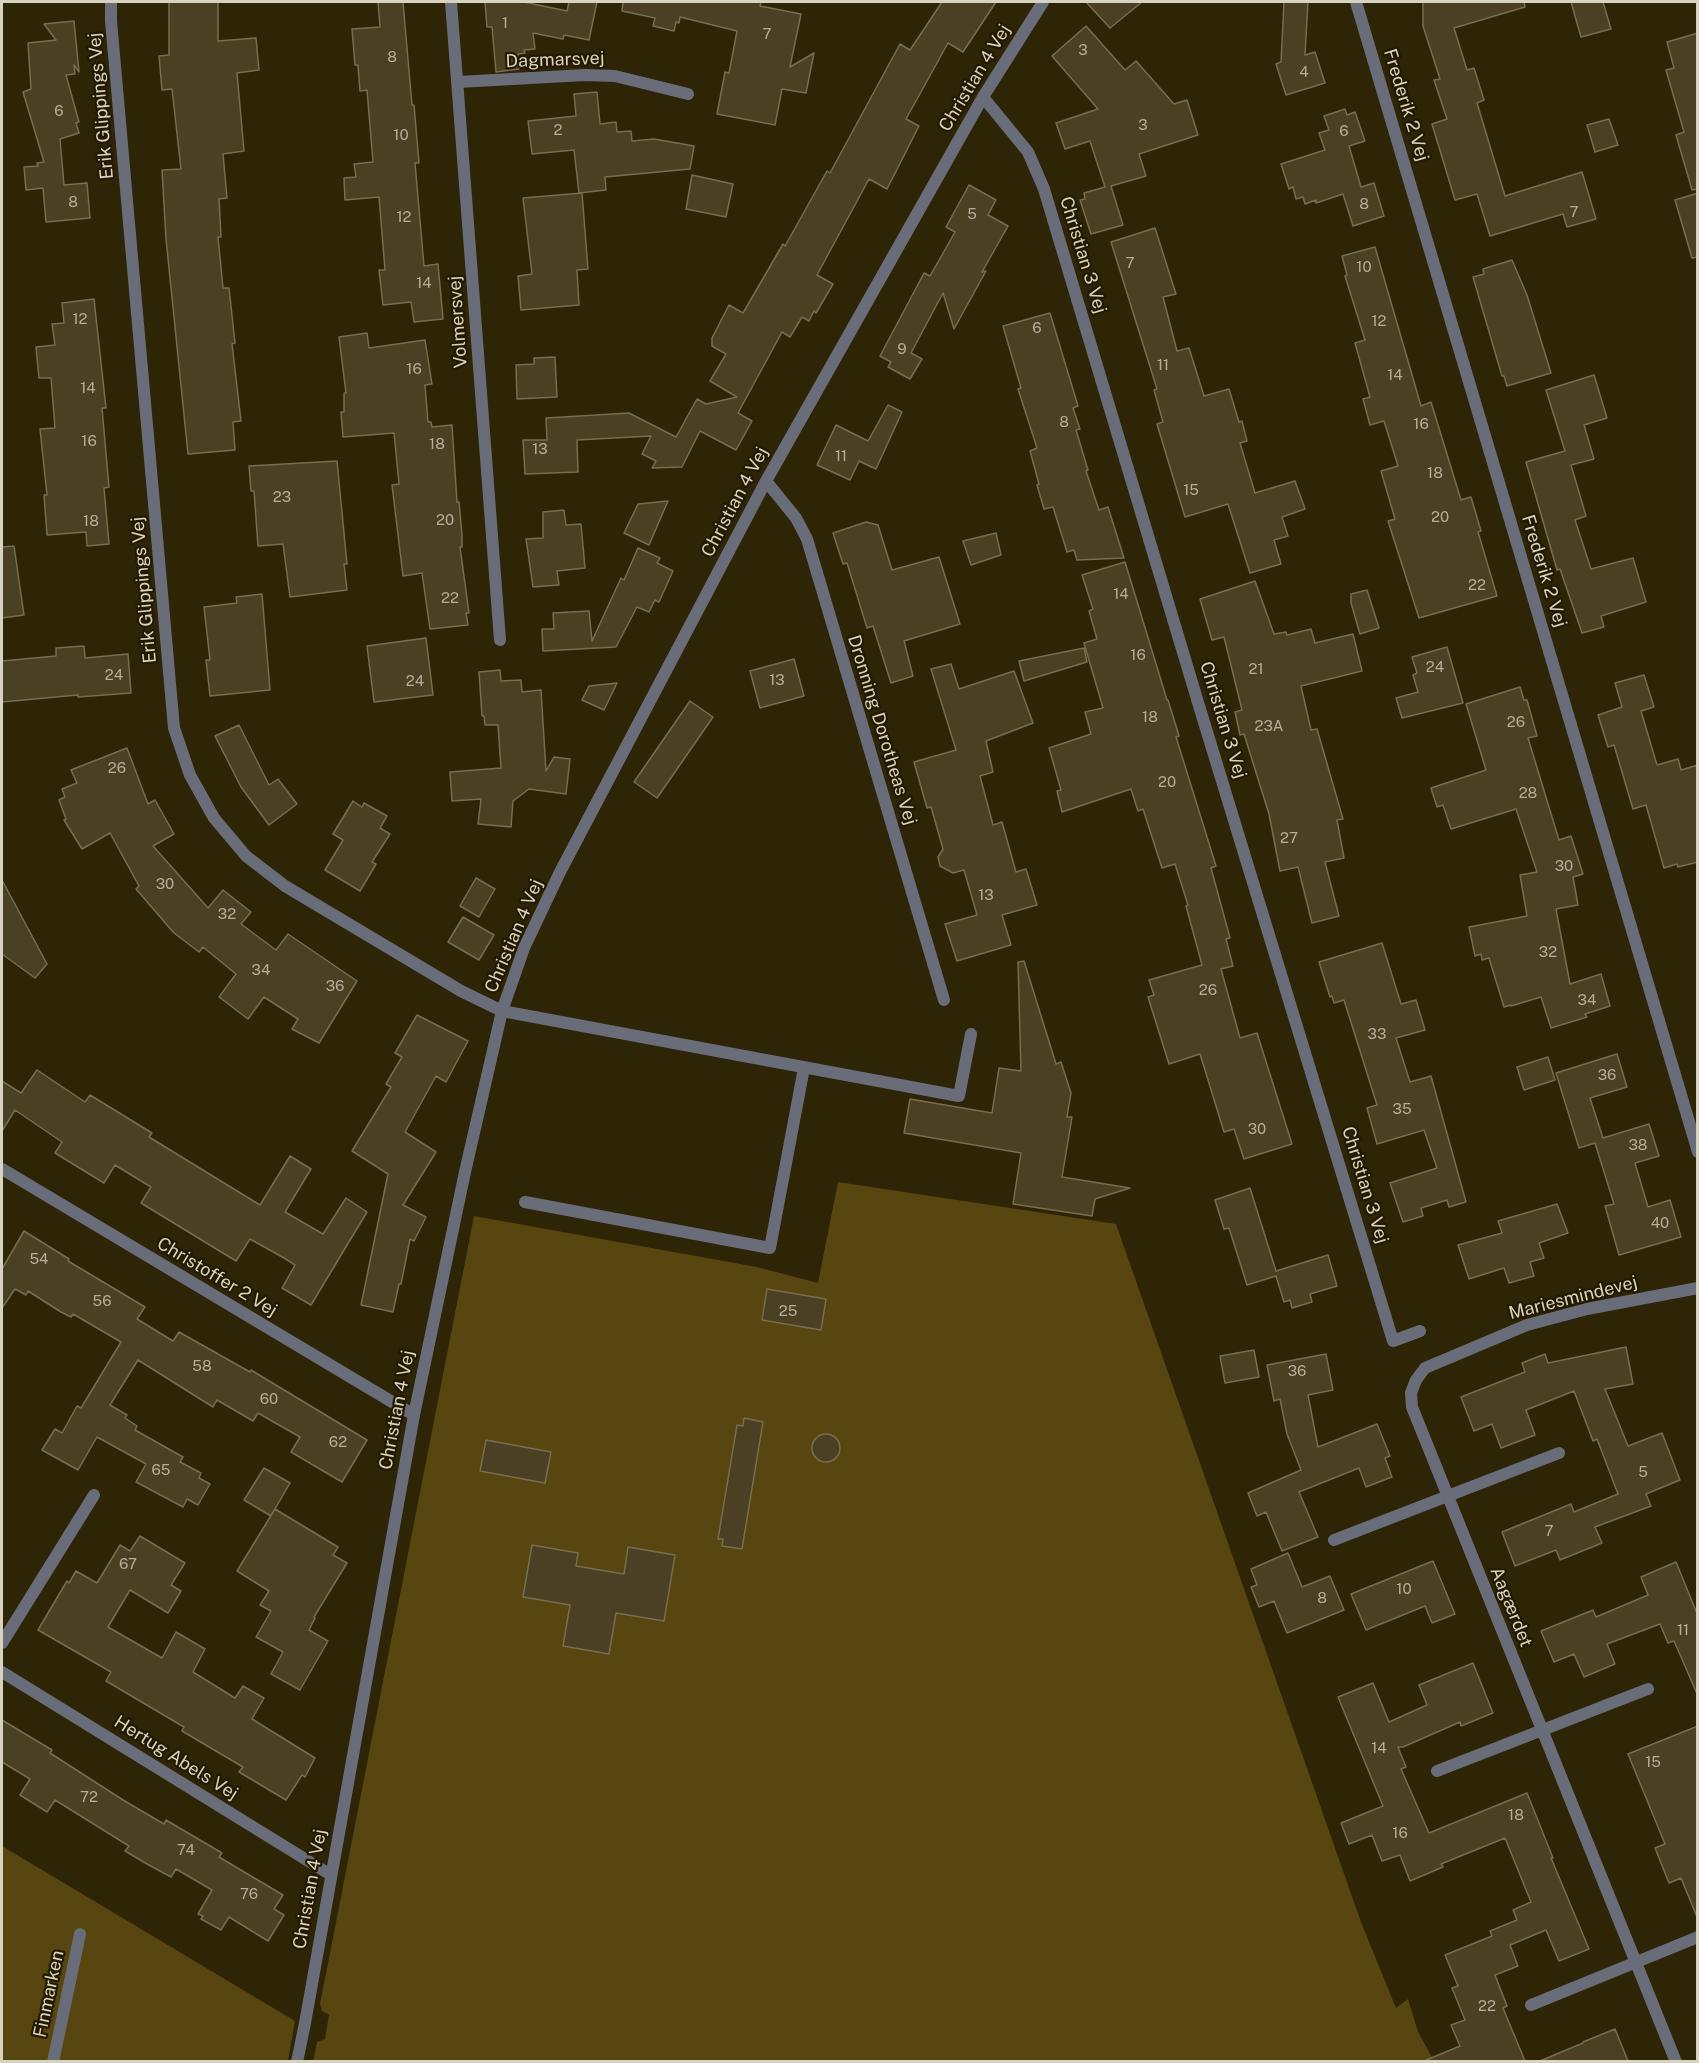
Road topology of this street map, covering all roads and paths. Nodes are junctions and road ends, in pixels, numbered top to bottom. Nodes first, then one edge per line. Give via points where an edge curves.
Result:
1 (111, 2) edge
2 (451, 2) edge
3 (1043, 2) edge
4 (1356, 2) edge
5 (458, 82) junction
6 (688, 94) dead end
7 (983, 97) junction
8 (766, 481) junction
9 (500, 640) dead end
10 (944, 1000) dead end
11 (502, 1011) junction
12 (971, 1034) dead end
13 (804, 1068) junction
14 (1698, 1152) edge
15 (2, 1168) edge
16 (525, 1202) dead end
17 (1698, 1288) edge
18 (1420, 1331) dead end
19 (1460, 1352) joint
20 (414, 1415) junction
21 (1559, 1453) dead end
22 (94, 1495) dead end
23 (1448, 1497) junction
24 (1334, 1540) dead end
25 (2, 1643) edge
26 (2, 1672) edge
27 (1648, 1689) dead end
28 (1542, 1730) junction
29 (1437, 1771) dead end
30 (331, 1875) junction
31 (80, 1934) dead end
32 (1698, 1937) edge
33 (1636, 1962) junction
34 (1531, 2005) dead end
35 (53, 2061) edge
36 (297, 2061) edge
37 (1676, 2061) edge

1 - 11 street, Erik Glippings Vej via 174,728 190,775 214,818 246,856 285,886 461,992
2 - 5 street, Volmersvej
3 - 7 street, Christian 4 Vej
4 - 14 street, Frederik 2 Vej
5 - 6 street, Dagmarsvej via 615,76
5 - 9 street, Volmersvej
7 - 8 street, Christian 4 Vej
7 - 18 street, Christian 3 Vej via 1028,152 1044,189 1394,1341
8 - 10 street, Dronning Dorotheas Vej via 796,518 807,539
8 - 11 street, Christian 4 Vej via 560,872 524,948
11 - 13 street, Erik Glippings Vej
11 - 20 street, Christian 4 Vej
12 - 13 street, Erik Glippings Vej via 959,1096
13 - 16 street via 770,1248
15 - 20 street, Christoffer 2 Vej
17 - 19 street, Mariesmindevej via 1527,1325
19 - 23 street, Aagærdet via 1425,1368 1411,1393 1412,1407
20 - 30 street, Christian 4 Vej
21 - 23 street
22 - 25 street
23 - 24 street
23 - 28 street, Aagærdet
26 - 30 street, Hertug Abels Vej
27 - 28 street
28 - 29 street
28 - 33 street, Aagærdet
30 - 36 street, Christian 4 Vej
31 - 35 street, Finmarken
32 - 33 street
33 - 34 street
33 - 37 street, Aagærdet

